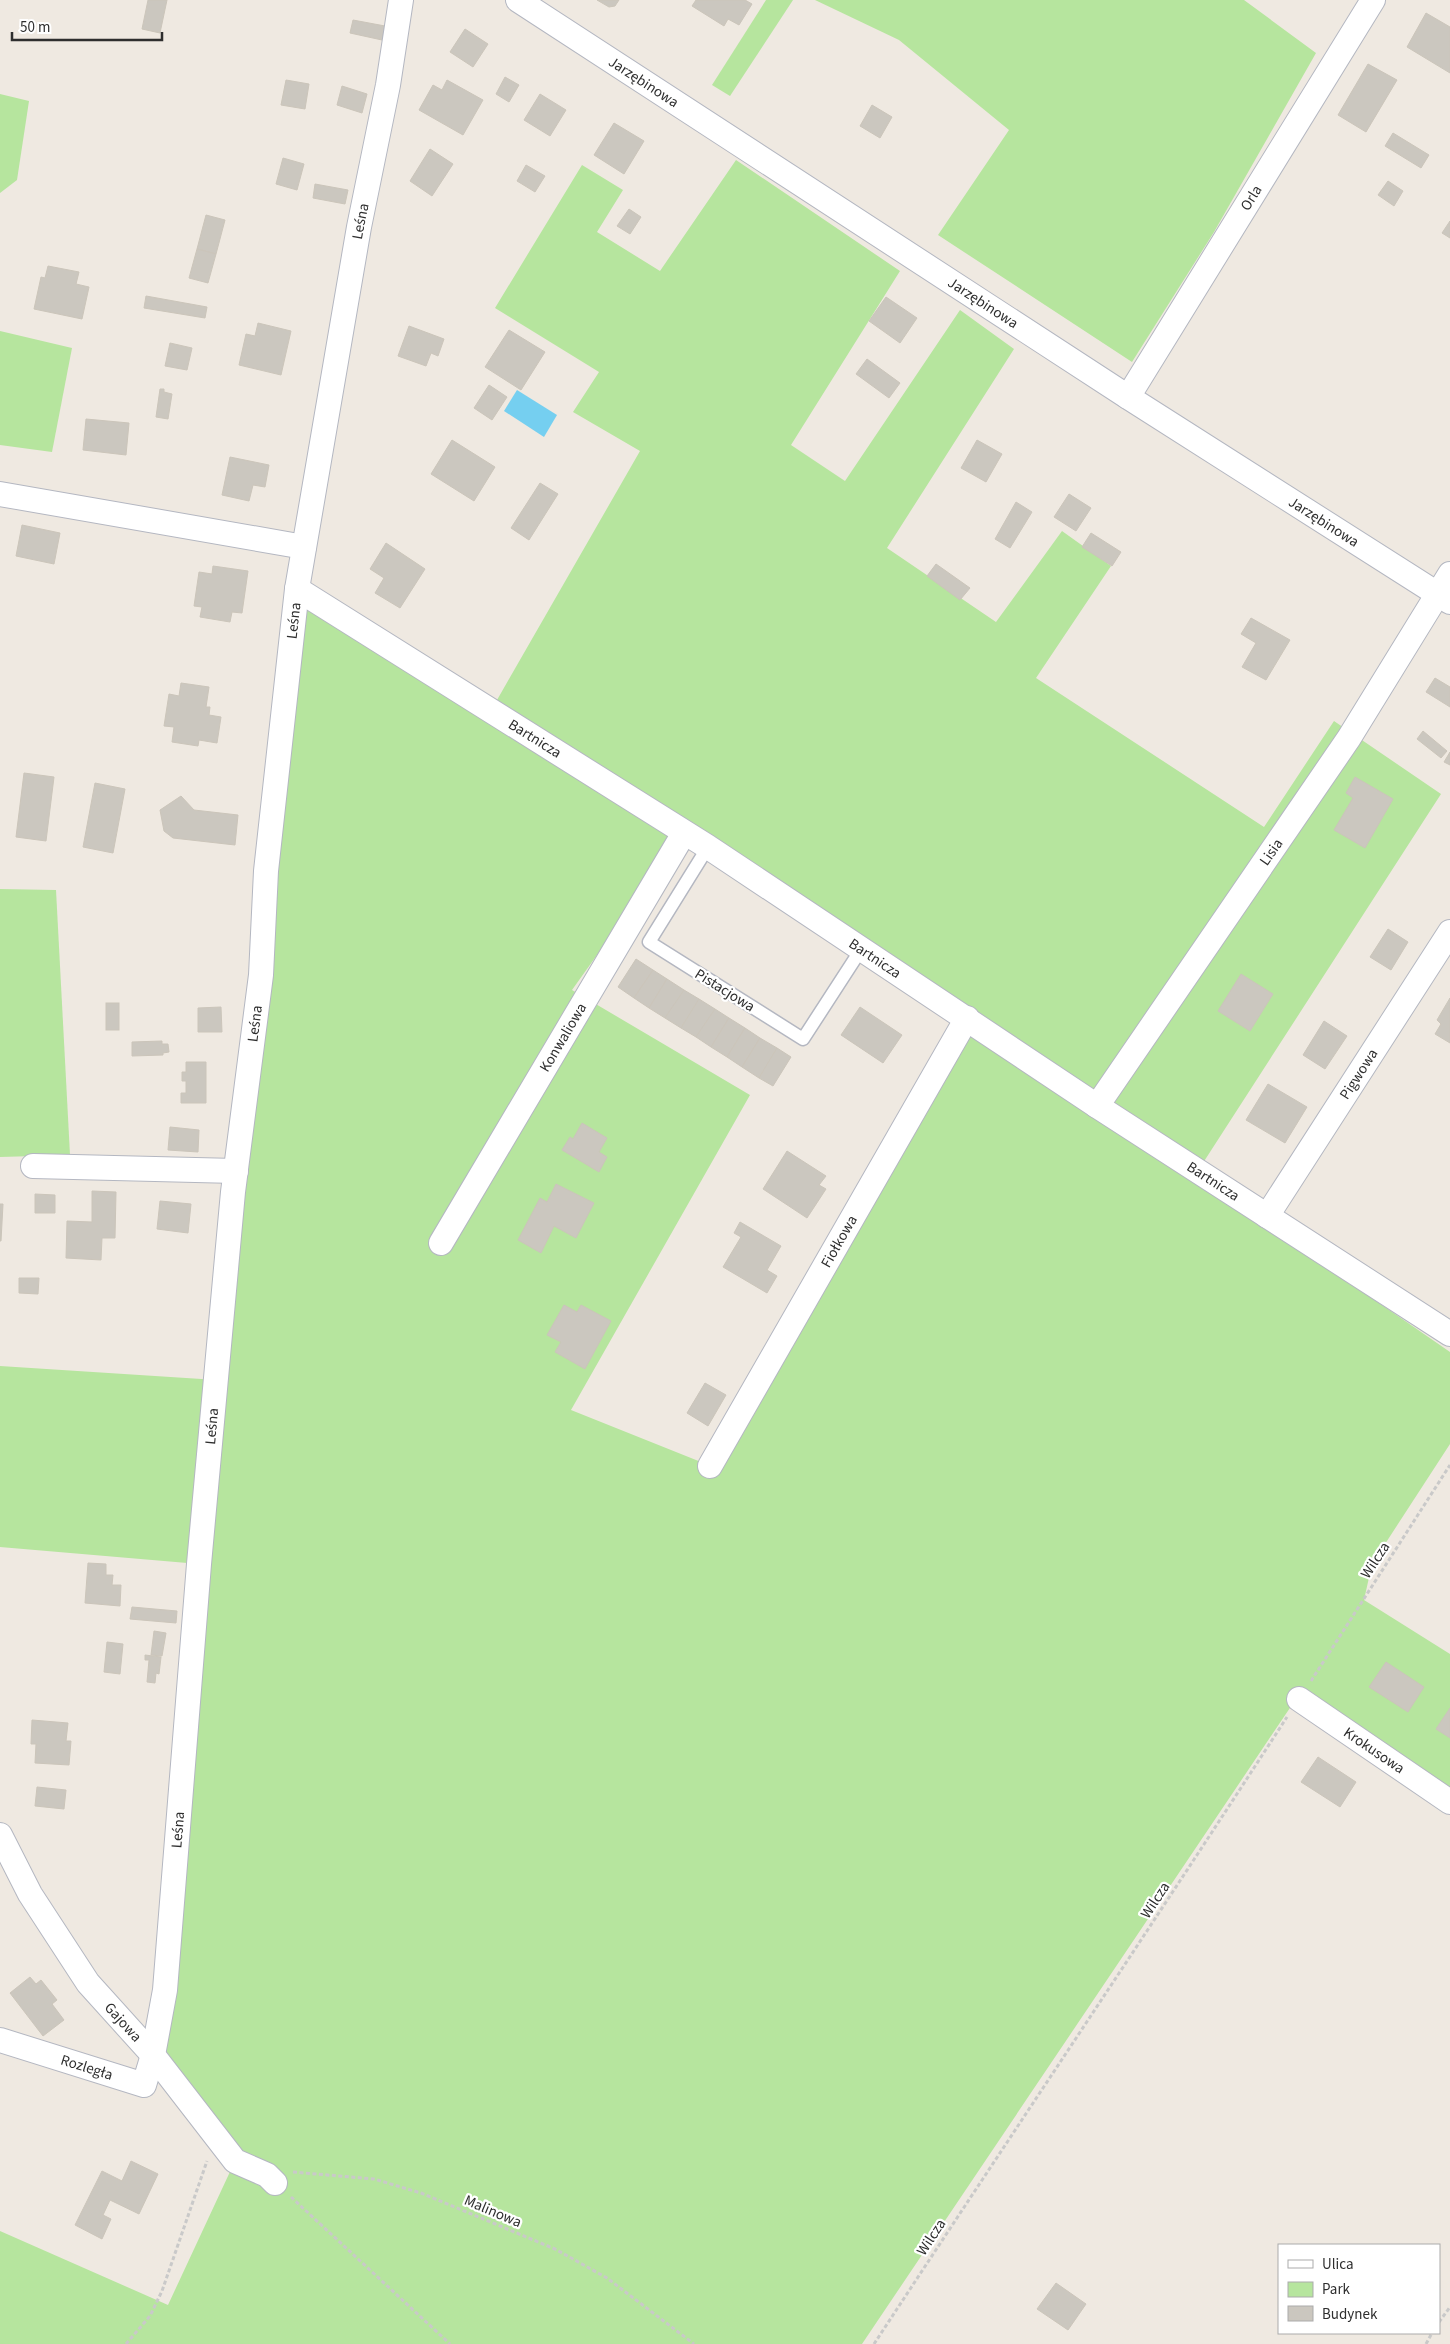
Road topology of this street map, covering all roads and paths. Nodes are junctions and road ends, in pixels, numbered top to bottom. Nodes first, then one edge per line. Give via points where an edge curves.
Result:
1 (401, 0) edge
2 (518, 0) edge
3 (1373, 0) edge
4 (1128, 397) junction
5 (0, 494) edge
6 (304, 547) junction
7 (1450, 574) edge
8 (297, 590) junction
9 (1443, 598) edge
10 (684, 833) junction
11 (708, 847) junction
12 (1450, 932) edge
13 (862, 948) junction
14 (967, 1018) junction
15 (1097, 1106) junction
16 (33, 1166) dead end
17 (236, 1171) junction
18 (1267, 1216) junction
19 (441, 1243) dead end
20 (1450, 1334) edge
21 (1450, 1465) edge
22 (710, 1466) dead end
23 (1299, 1699) junction
24 (1450, 1802) edge
25 (0, 1835) edge
26 (0, 2040) edge
27 (153, 2055) junction
28 (207, 2156) dead end
29 (282, 2177) junction
30 (1450, 2307) edge
31 (1440, 2321) edge
32 (126, 2344) edge
33 (450, 2344) edge
34 (694, 2344) edge
35 (874, 2344) edge

1 - 6 street, Leśna
2 - 4 street, Jarzębinowa
3 - 4 street, Orla
4 - 9 street, Jarzębinowa
5 - 6 street
6 - 8 street, Leśna
7 - 9 street, Lisia
8 - 10 street, Bartnicza
8 - 17 street, Leśna via 266,871 261,975
9 - 15 street, Lisia
10 - 11 street, Bartnicza
10 - 19 street, Konwaliowa
11 - 13 street, Bartnicza
11 - 13 lane, Pistacjowa via 649,942 803,1040
12 - 18 street, Pigwowa
13 - 14 street, Bartnicza
14 - 15 street, Bartnicza
14 - 22 street, Fiołkowa
15 - 18 street, Bartnicza
16 - 17 street
17 - 27 street, Leśna via 198,1574 165,1990
18 - 20 street, Bartnicza
21 - 23 path, Wilcza
23 - 24 street, Krokusowa
23 - 35 path, Wilcza
25 - 27 street, Gajowa via 30,1894 88,1983
26 - 27 street, Rozległa via 144,2085
27 - 29 street, Gajowa via 235,2161 267,2175
28 - 32 path via 207,2164 162,2291 150,2316
29 - 33 path
29 - 34 path, Malinowa via 374,2179 421,2193 555,2249 607,2278
30 - 31 path

